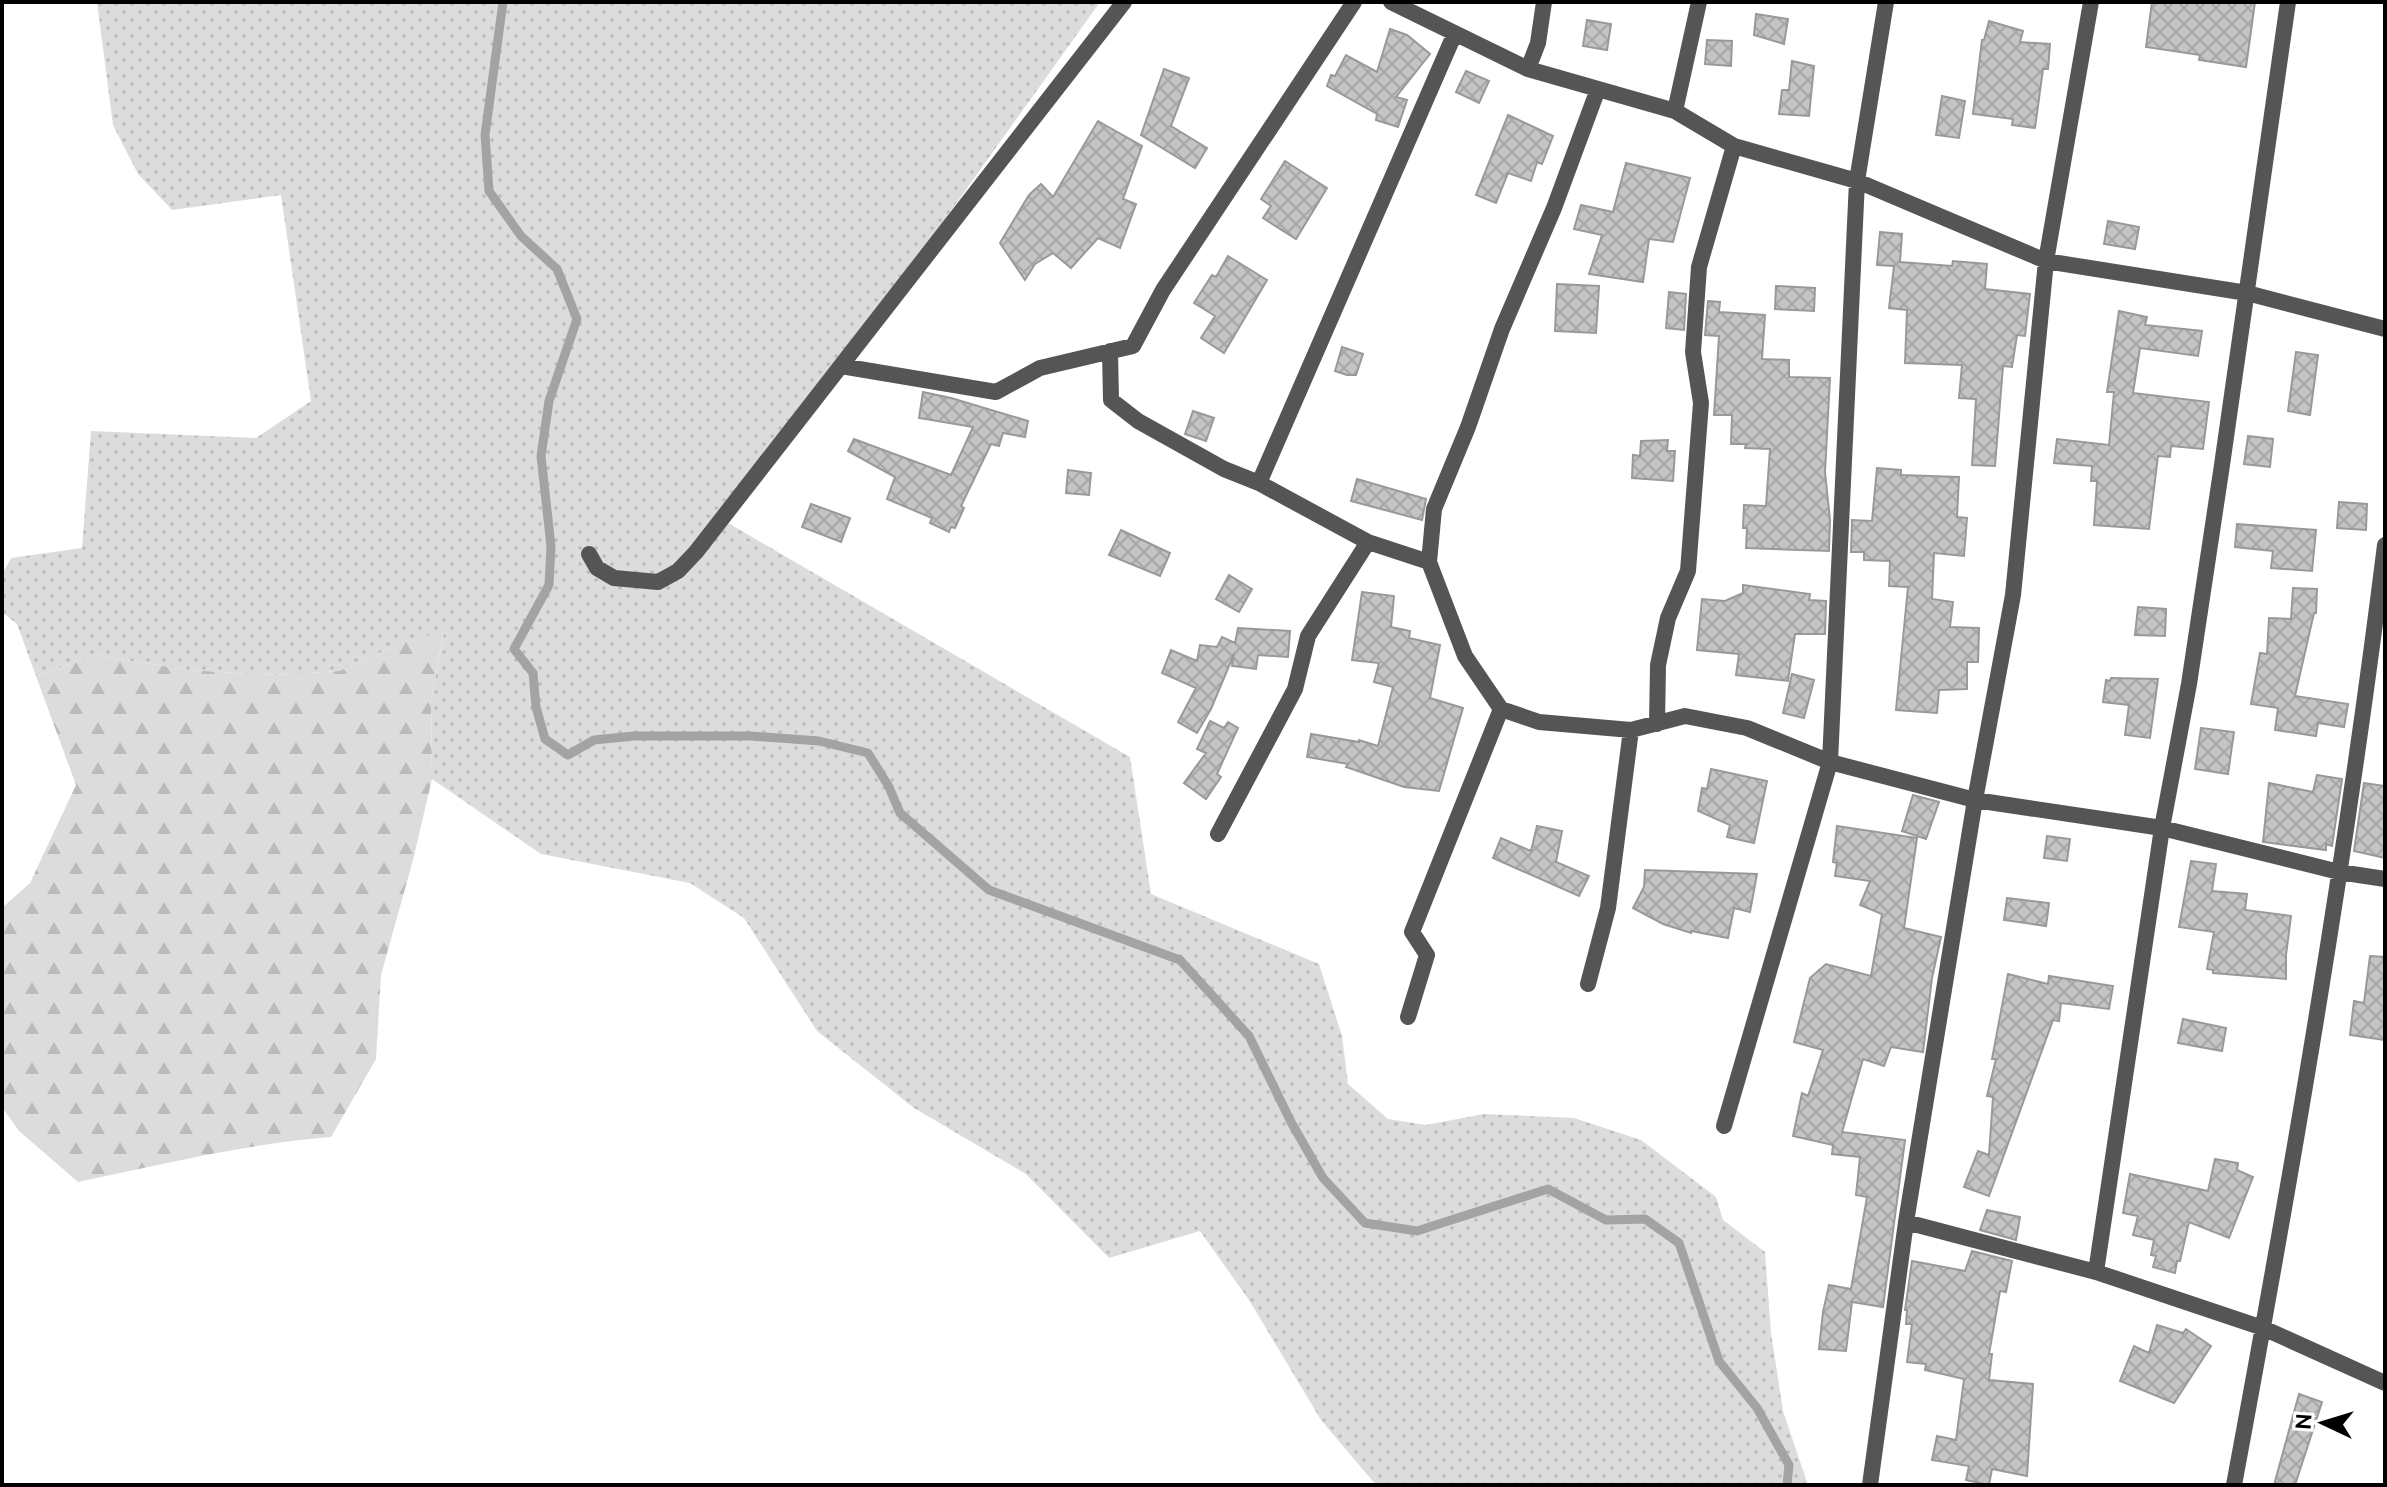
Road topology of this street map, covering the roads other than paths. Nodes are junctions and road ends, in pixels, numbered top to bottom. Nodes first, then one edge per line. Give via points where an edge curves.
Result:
1 (1124, 2) edge
2 (1354, 2) edge
3 (1391, 2) edge
4 (1544, 2) edge
5 (1699, 2) edge
6 (1886, 2) edge
7 (2091, 2) edge
8 (2288, 2) edge
9 (1455, 33) junction
10 (1528, 69) junction
11 (1598, 89) junction
12 (1675, 111) junction
13 (1734, 146) junction
14 (1857, 181) junction
15 (2046, 261) junction
16 (2247, 293) junction
17 (2385, 329) edge
18 (1110, 351) junction
19 (841, 366) junction
20 (1259, 483) junction
21 (1368, 542) junction
22 (2385, 545) edge
23 (589, 554) dead end
24 (1429, 562) junction
25 (1501, 709) junction
26 (1657, 724) junction
27 (1631, 730) junction
28 (1830, 762) junction
29 (1975, 800) junction
30 (2162, 828) junction
31 (1218, 834) dead end
32 (2339, 872) junction
33 (2385, 879) edge
34 (1588, 984) dead end
35 (1408, 1017) dead end
36 (1724, 1126) dead end
37 (1906, 1222) junction
38 (2096, 1272) junction
39 (2263, 1328) junction
40 (2385, 1383) edge
41 (1870, 1485) edge
42 (2234, 1485) edge

1 - 19 street
2 - 18 street via 1163,290 1133,346
3 - 9 street
4 - 10 street
5 - 12 street
6 - 14 street
7 - 15 street
8 - 16 street
9 - 10 street
9 - 20 street
10 - 11 street
11 - 12 street
11 - 24 street via 1434,509
12 - 13 street
13 - 14 street
13 - 26 street via 1699,267 1693,352 1701,403 1688,571 1668,618 1658,665
14 - 15 street
14 - 28 street
15 - 16 street
15 - 29 street via 2013,595
16 - 17 street
16 - 30 street via 2189,684
18 - 19 street via 1040,368 996,392
18 - 20 street via 1111,400 1138,421
19 - 23 street via 678,571 658,582 614,578 597,568
20 - 21 street
21 - 24 street
21 - 31 street via 1308,636 1295,689
22 - 32 street
24 - 25 street via 1465,656
25 - 27 street via 1539,722
25 - 35 street via 1412,932 1427,955
26 - 27 street
26 - 28 street via 1685,716 1747,728
27 - 34 street via 1608,908
28 - 29 street
28 - 36 street
29 - 30 street
29 - 37 street
30 - 32 street
30 - 38 street
32 - 33 street
32 - 39 street
37 - 38 street
37 - 41 street
38 - 39 street
39 - 40 street
39 - 42 street

